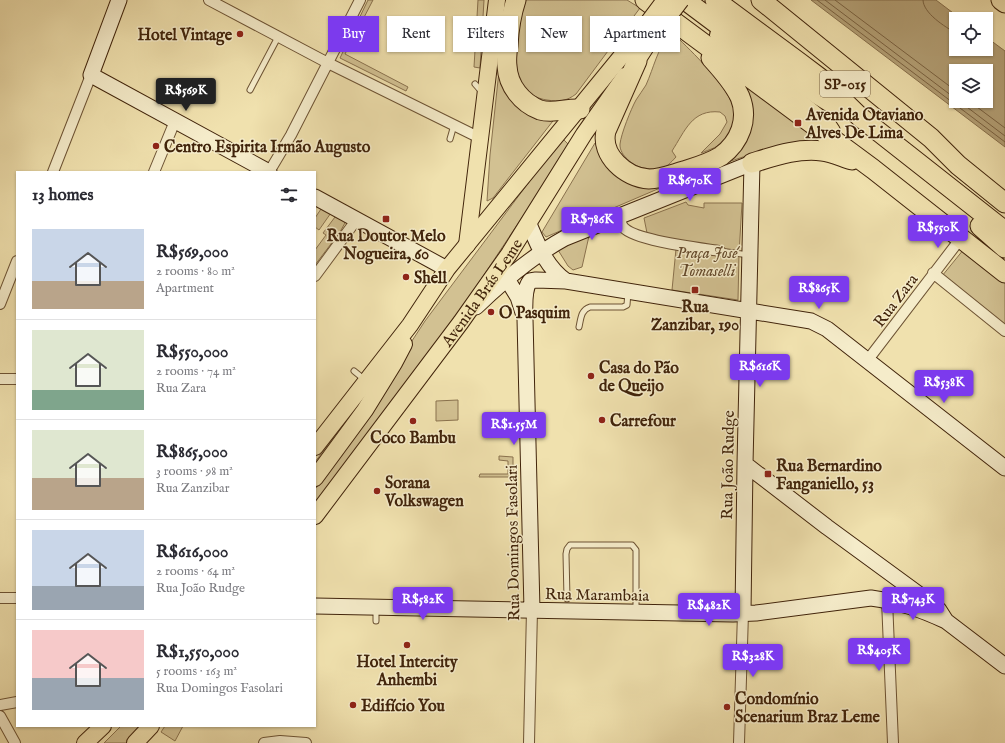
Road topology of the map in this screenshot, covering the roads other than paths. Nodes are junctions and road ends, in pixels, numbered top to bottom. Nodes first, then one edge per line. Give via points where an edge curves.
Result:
1 (120, 0) edge
2 (209, 0) edge
3 (360, 0) edge
4 (497, 0) edge
5 (516, 0) edge
6 (644, 0) edge
7 (665, 0) edge
8 (672, 0) edge
9 (681, 0) edge
10 (685, 0) edge
11 (715, 0) edge
12 (734, 0) edge
13 (761, 0) edge
14 (1001, 0) edge
15 (1005, 3) edge
16 (682, 28) junction
17 (278, 37) junction
18 (639, 58) junction
19 (328, 63) junction
20 (91, 75) junction
21 (250, 90) dead end
22 (580, 109) junction
23 (860, 117) junction
24 (175, 121) junction
25 (454, 125) junction
26 (480, 138) junction
27 (450, 139) dead end
28 (842, 146) junction
29 (918, 162) junction
30 (752, 163) junction
31 (958, 165) junction
32 (873, 169) junction
33 (52, 171) edge
34 (154, 171) edge
35 (267, 171) edge
36 (270, 171) edge
37 (316, 198) edge
38 (1005, 203) edge
39 (619, 215) junction
40 (357, 219) junction
41 (529, 224) junction
42 (1005, 231) edge
43 (961, 238) junction
44 (467, 245) junction
45 (1005, 248) edge
46 (720, 251) joint
47 (542, 252) junction
48 (750, 255) junction
49 (16, 264) edge
50 (447, 268) junction
51 (933, 273) junction
52 (1005, 273) edge
53 (316, 275) edge
54 (507, 280) junction
55 (566, 281) junction
56 (628, 291) junction
57 (0, 304) edge
58 (748, 311) junction
59 (525, 319) junction
60 (461, 322) junction
61 (410, 325) junction
62 (579, 327) dead end
63 (1005, 331) edge
64 (867, 361) junction
65 (0, 379) edge
66 (16, 379) edge
67 (317, 439) edge
68 (745, 464) junction
69 (1005, 468) edge
70 (316, 477) edge
71 (316, 515) edge
72 (916, 592) junction
73 (0, 598) edge
74 (16, 598) edge
75 (567, 599) dead end
76 (888, 600) junction
77 (316, 606) edge
78 (637, 608) junction
79 (532, 610) junction
80 (743, 613) junction
81 (946, 621) junction
82 (1005, 666) edge
83 (16, 702) edge
84 (0, 705) edge
85 (0, 716) edge
86 (102, 727) edge
87 (150, 727) edge
88 (15, 743) edge
89 (86, 743) edge
90 (135, 743) edge
91 (264, 743) edge
92 (306, 743) edge
93 (529, 743) edge
94 (739, 743) edge
95 (893, 743) edge

1 - 20 street
2 - 17 street
3 - 19 street
4 - 26 main road via 480,89
5 - 22 highway via 511,14 507,66 514,89 528,104 541,110 554,112
6 - 16 highway
7 - 22 main road, bridge
8 - 28 main road via 728,42 828,125
9 - 18 main road, Avenida Brás Leme, bridge
10 - 23 highway via 820,96
11 - 23 highway via 815,74
12 - 31 highway, SP-015 via 934,153
13 - 31 highway, SP-015 via 931,138
14 - 15 highway
16 - 18 highway via 726,76 740,97 744,113 743,127 738,138 720,156 665,177 649,179 634,176 613,160 604,138
16 - 28 highway
17 - 19 street
17 - 21 lane
18 - 41 main road, Avenida Brás Leme via 584,134
19 - 25 street
19 - 36 street
20 - 24 street
20 - 33 street
22 - 44 main road
23 - 29 highway
24 - 34 street
24 - 35 street
25 - 26 street
25 - 27 lane
26 - 44 main road
28 - 32 highway
29 - 42 highway
29 - 45 highway via 934,185
30 - 32 highway via 782,154 811,150 824,151
30 - 39 street
30 - 48 street, Rua João Rudge
31 - 38 highway, SP-015
32 - 43 highway
37 - 40 street
39 - 46 street via 622,226 631,233 669,243
39 - 47 street via 565,238
40 - 50 street
40 - 53 street
41 - 47 street
41 - 60 main road, Avenida Brás Leme
43 - 51 street, Rua Zara
43 - 52 highway
44 - 50 main road
46 - 48 lane
47 - 54 street
47 - 55 street via 554,271
48 - 58 street, Rua João Rudge
49 - 57 street
50 - 61 main road
51 - 63 street
51 - 64 street, Rua Zara
54 - 59 street, Rua Domingos Fasolari via 518,297
54 - 60 street
55 - 56 street
55 - 59 street, Rua Domingos Fasolari via 530,281 526,288
56 - 58 street
56 - 62 lane via 627,305 624,307 585,308
58 - 64 street via 819,324
58 - 68 street, Rua João Rudge
59 - 79 street, Rua Domingos Fasolari
60 - 71 main road, Avenida Brás Leme
61 - 67 main road via 360,376
61 - 70 main road via 394,363 365,410
64 - 69 street
65 - 66 street
68 - 72 street
68 - 80 street, Rua João Rudge
72 - 76 street
72 - 81 street via 939,610
73 - 74 street
75 - 78 lane via 567,549 570,545 632,545 636,550
76 - 80 street, Rua Marambaia via 871,598
76 - 81 street, Rua Marambaia via 913,606
76 - 95 street
77 - 79 street, Rua Marambaia via 376,614
78 - 79 street, Rua Marambaia
78 - 80 street, Rua Marambaia
79 - 93 street, Rua Domingos Fasolari
80 - 94 street, Rua João Rudge
81 - 82 street
83 - 84 street
85 - 88 street
86 - 89 main road
87 - 90 main road
91 - 92 street

